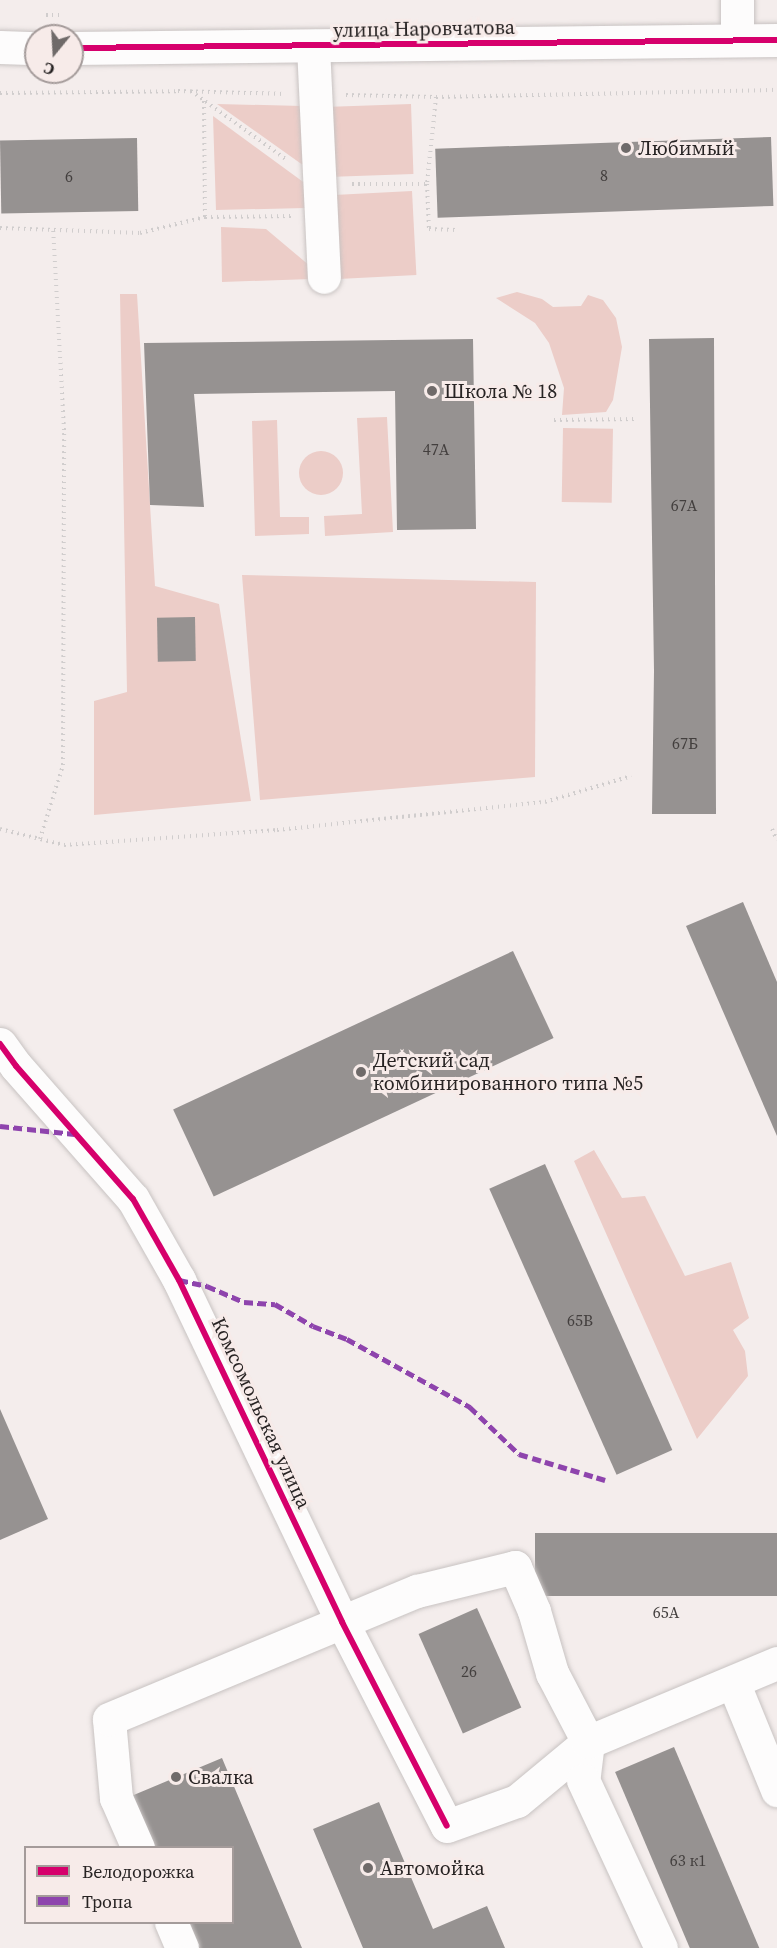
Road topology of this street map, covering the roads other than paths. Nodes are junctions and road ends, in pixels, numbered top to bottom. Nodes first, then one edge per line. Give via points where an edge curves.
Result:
1 (737, 0) edge
2 (737, 40) junction
3 (777, 40) edge
4 (313, 46) junction
5 (0, 47) edge
6 (24, 48) edge
7 (84, 48) edge
8 (324, 277) dead end
9 (0, 1044) edge
10 (342, 1622) junction
11 (777, 1663) edge
12 (732, 1682) junction
13 (588, 1742) junction
14 (777, 1791) edge
15 (137, 1846) edge
16 (171, 1924) edge
17 (183, 1948) edge
18 (661, 1948) edge

1 - 2 street
2 - 3 street, улица Наровчатова
2 - 4 street, улица Наровчатова
4 - 7 street, улица Наровчатова
4 - 8 street
5 - 6 street
9 - 10 street, Комсомольская улица via 133,1199 179,1280
10 - 13 street via 417,1591 515,1568 534,1611 552,1672
10 - 13 street, Комсомольская улица via 447,1826 518,1801
10 - 15 street via 110,1719 116,1798
11 - 12 street
12 - 13 street
12 - 14 street
13 - 18 street via 584,1780
16 - 17 street

